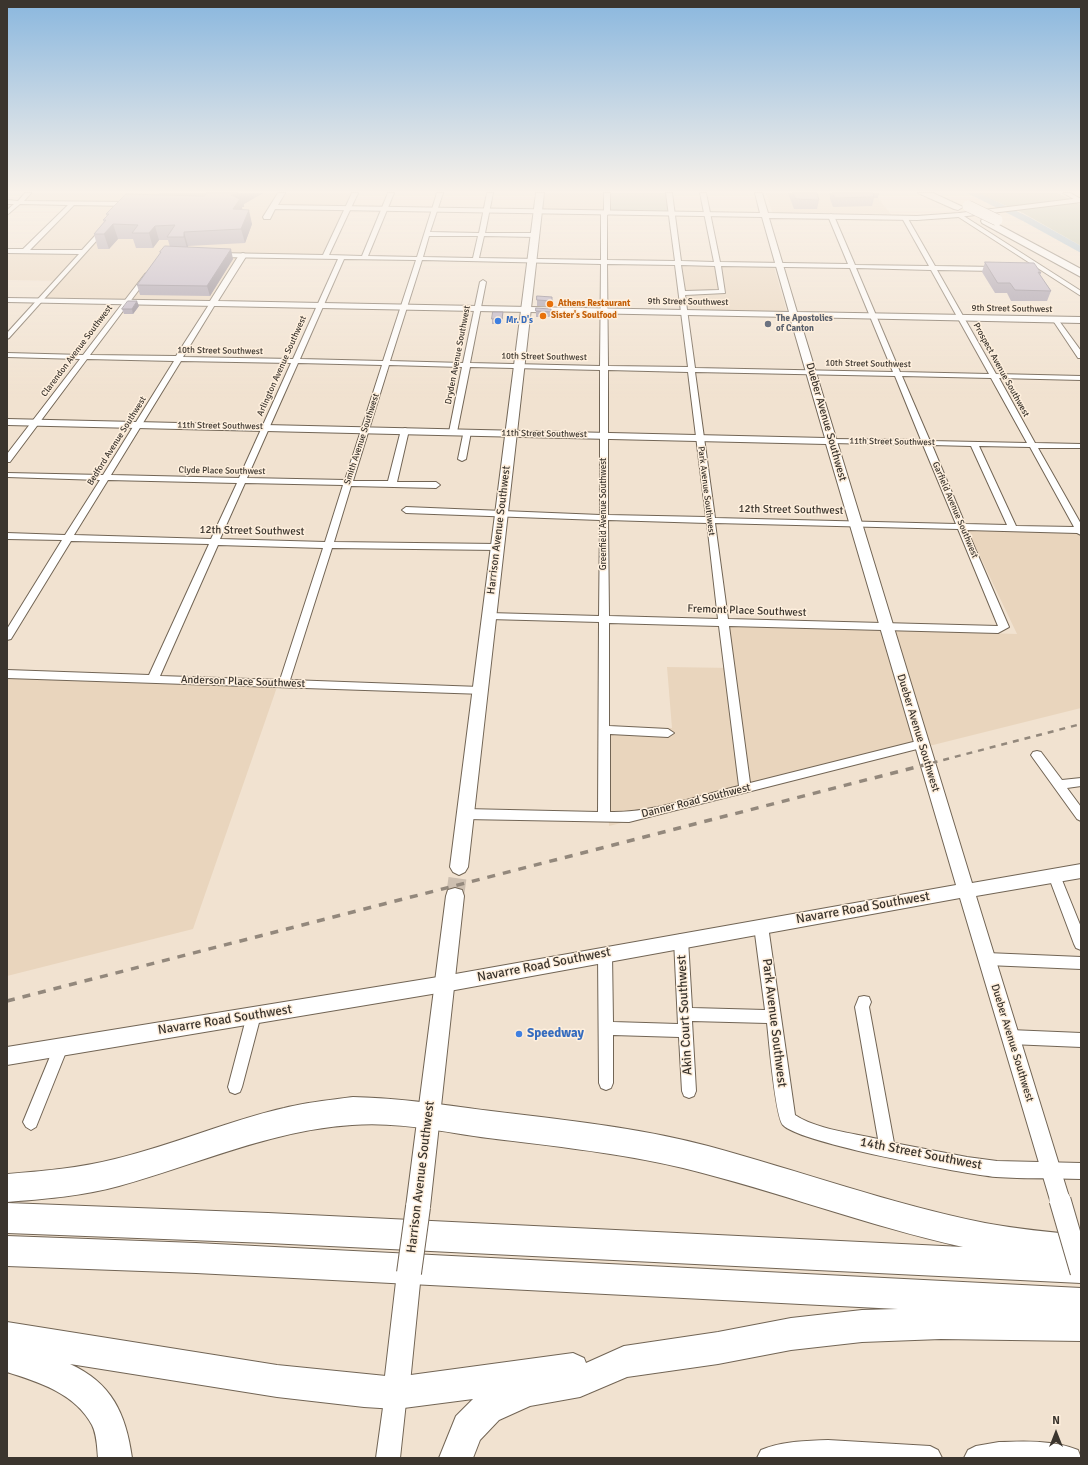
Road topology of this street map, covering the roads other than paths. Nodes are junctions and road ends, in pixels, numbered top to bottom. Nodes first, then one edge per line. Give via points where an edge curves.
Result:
1 (75, 261) edge
2 (240, 261) edge
3 (340, 261) edge
4 (418, 261) edge
5 (532, 261) edge
6 (558, 261) edge
7 (778, 261) edge
8 (851, 261) edge
9 (930, 261) edge
10 (1029, 261) edge
11 (1058, 261) edge
12 (604, 262) junction
13 (678, 264) junction
14 (717, 264) junction
15 (779, 265) junction
16 (154, 266) edge
17 (853, 267) junction
18 (934, 268) junction
19 (1002, 269) edge
20 (1033, 270) edge
21 (1041, 270) junction
22 (1081, 274) edge
23 (483, 282) dead end
24 (681, 293) junction
25 (1081, 294) edge
26 (7, 300) edge
27 (40, 300) junction
28 (127, 302) junction
29 (213, 304) junction
30 (320, 306) junction
31 (404, 307) junction
32 (477, 309) junction
33 (526, 310) junction
34 (604, 311) junction
35 (684, 312) junction
36 (794, 314) junction
37 (874, 316) junction
38 (962, 318) junction
39 (1055, 319) junction
40 (1081, 320) edge
41 (7, 337) edge
42 (7, 355) edge
43 (1081, 356) edge
44 (84, 357) junction
45 (179, 359) junction
46 (295, 361) junction
47 (386, 363) junction
48 (466, 365) junction
49 (519, 366) junction
50 (603, 368) junction
51 (691, 369) junction
52 (811, 372) junction
53 (898, 374) junction
54 (995, 376) junction
55 (1081, 378) edge
56 (7, 422) edge
57 (35, 422) junction
58 (139, 424) junction
59 (266, 427) junction
60 (365, 429) junction
61 (405, 430) junction
62 (453, 432) junction
63 (467, 432) junction
64 (511, 433) junction
65 (604, 436) junction
66 (699, 438) junction
67 (831, 441) junction
68 (928, 443) junction
69 (974, 444) junction
70 (1033, 445) junction
71 (1081, 446) edge
72 (462, 458) dead end
73 (7, 460) edge
74 (7, 475) edge
75 (106, 478) junction
76 (241, 481) junction
77 (348, 484) junction
78 (392, 484) junction
79 (436, 485) dead end
80 (406, 510) dead end
81 (501, 514) junction
82 (604, 518) junction
83 (710, 520) junction
84 (855, 524) junction
85 (962, 526) junction
86 (1014, 528) junction
87 (1080, 531) edge
88 (7, 536) edge
89 (69, 538) junction
90 (213, 542) junction
91 (328, 545) junction
92 (497, 547) junction
93 (489, 616) junction
94 (604, 620) junction
95 (723, 623) junction
96 (886, 627) junction
97 (1004, 628) joint
98 (7, 637) edge
99 (7, 674) edge
100 (153, 679) junction
101 (284, 684) junction
102 (480, 691) junction
103 (604, 730) junction
104 (668, 733) dead end
105 (922, 744) junction
106 (1037, 755) dead end
107 (1081, 782) edge
108 (1059, 786) junction
109 (745, 789) junction
110 (465, 814) junction
111 (604, 816) junction
112 (1081, 816) edge
113 (459, 867) tunnel mouth
114 (1081, 871) edge
115 (1054, 875) junction
116 (966, 890) junction
117 (455, 896) tunnel mouth
118 (761, 926) junction
119 (681, 940) junction
120 (1080, 941) edge
121 (605, 954) junction
122 (987, 959) junction
123 (1081, 963) edge
124 (444, 984) junction
125 (864, 1002) dead end
126 (684, 1014) junction
127 (254, 1015) junction
128 (774, 1017) junction
129 (606, 1028) junction
130 (686, 1032) junction
131 (1010, 1037) junction
132 (1081, 1040) edge
133 (61, 1047) junction
134 (7, 1056) edge
135 (606, 1083) dead end
136 (235, 1087) dead end
137 (689, 1091) dead end
138 (428, 1115) junction
139 (788, 1119) joint
140 (31, 1122) dead end
141 (886, 1149) junction
142 (1050, 1169) junction
143 (1081, 1171) edge
144 (7, 1188) edge
145 (7, 1218) edge
146 (1081, 1250) edge
147 (7, 1251) edge
148 (1081, 1268) edge
149 (1081, 1272) edge
150 (1081, 1303) edge
151 (1081, 1325) edge
152 (7, 1338) edge
153 (7, 1356) edge
154 (624, 1362) junction
155 (396, 1393) junction
156 (115, 1458) edge
157 (388, 1458) edge
158 (456, 1458) edge
159 (769, 1458) edge
160 (930, 1458) edge
161 (976, 1458) edge
162 (1070, 1458) edge

1 - 27 street
2 - 29 street, Bedford Avenue Southwest
3 - 30 street, Arlington Avenue Southwest
4 - 31 street, Smith Avenue Southwest
5 - 33 main road, Harrison Avenue Southwest
6 - 12 street
7 - 15 street, Dueber Avenue Southwest
8 - 17 street, Garfield Avenue Southwest
9 - 18 street, Prospect Avenue Southwest
10 - 21 street
11 - 22 highway
12 - 13 street
12 - 34 street, Greenfield Avenue Southwest
13 - 14 street
13 - 24 street, Park Avenue Southwest
14 - 15 street
14 - 24 street via 722,293
15 - 17 street
15 - 36 street, Dueber Avenue Southwest
16 - 28 street, Clarendon Avenue Southwest
17 - 18 street
17 - 37 street, Garfield Avenue Southwest
18 - 19 street
18 - 38 street, Prospect Avenue Southwest
20 - 21 street
21 - 25 street
23 - 32 street, Dryden Avenue Southwest
24 - 35 street, Park Avenue Southwest
26 - 27 street, 9th Street Southwest
27 - 28 street, 9th Street Southwest
27 - 41 street
28 - 29 street, 9th Street Southwest
28 - 44 street, Clarendon Avenue Southwest
29 - 30 street, 9th Street Southwest
29 - 45 street, Bedford Avenue Southwest
30 - 31 street, 9th Street Southwest
30 - 46 street, Arlington Avenue Southwest
31 - 32 street, 9th Street Southwest
31 - 47 street, Smith Avenue Southwest
32 - 33 street, 9th Street Southwest
32 - 48 street, Dryden Avenue Southwest
33 - 34 street, 9th Street Southwest
33 - 49 main road, Harrison Avenue Southwest
34 - 35 street, 9th Street Southwest
34 - 50 street, Greenfield Avenue Southwest
35 - 36 street, 9th Street Southwest
35 - 51 street, Park Avenue Southwest
36 - 37 street, 9th Street Southwest
36 - 52 street, Dueber Avenue Southwest
37 - 38 street, 9th Street Southwest
37 - 53 street, Garfield Avenue Southwest
38 - 39 street, 9th Street Southwest
38 - 54 street, Prospect Avenue Southwest
39 - 40 street, 9th Street Southwest
39 - 43 street
42 - 44 street, 10th Street Southwest
44 - 45 street, 10th Street Southwest
44 - 57 street, Clarendon Avenue Southwest
45 - 46 street, 10th Street Southwest
45 - 58 street, Bedford Avenue Southwest
46 - 47 street, 10th Street Southwest
46 - 59 street, Arlington Avenue Southwest
47 - 48 street, 10th Street Southwest
47 - 60 street, Smith Avenue Southwest
48 - 49 street, 10th Street Southwest
48 - 62 street, Dryden Avenue Southwest
49 - 50 street, 10th Street Southwest
49 - 64 main road, Harrison Avenue Southwest
50 - 51 street, 10th Street Southwest
50 - 65 street, Greenfield Avenue Southwest
51 - 52 street, 10th Street Southwest
51 - 66 street, Park Avenue Southwest
52 - 53 street, 10th Street Southwest
52 - 67 street, Dueber Avenue Southwest
53 - 54 street, 10th Street Southwest
53 - 68 street, Garfield Avenue Southwest
54 - 55 street, 10th Street Southwest
54 - 70 street, Prospect Avenue Southwest
56 - 57 street, 11th Street Southwest
57 - 58 street, 11th Street Southwest
57 - 73 street, Clarendon Avenue Southwest
58 - 59 street, 11th Street Southwest
58 - 75 street, Bedford Avenue Southwest
59 - 60 street, 11th Street Southwest
59 - 76 street, Arlington Avenue Southwest
60 - 61 street, 11th Street Southwest
60 - 77 street, Smith Avenue Southwest
61 - 62 street, 11th Street Southwest
61 - 78 street
62 - 63 street, 11th Street Southwest
63 - 64 street, 11th Street Southwest
63 - 72 street
64 - 65 street, 11th Street Southwest
64 - 81 main road, Harrison Avenue Southwest
65 - 66 street, 11th Street Southwest
65 - 82 street, Greenfield Avenue Southwest
66 - 67 street, 11th Street Southwest
66 - 83 street, Park Avenue Southwest
67 - 68 street, 11th Street Southwest
67 - 84 street, Dueber Avenue Southwest
68 - 69 street, 11th Street Southwest
68 - 85 street, Garfield Avenue Southwest
69 - 70 street, 11th Street Southwest
69 - 86 street
70 - 71 street, 11th Street Southwest
70 - 87 street, Prospect Avenue Southwest
74 - 75 street, Clyde Place Southwest
75 - 76 street, Clyde Place Southwest
75 - 89 street, Bedford Avenue Southwest
76 - 77 street, Clyde Place Southwest
76 - 90 street, Arlington Avenue Southwest
77 - 78 street, Clyde Place Southwest
77 - 91 street, Smith Avenue Southwest
78 - 79 street, Clyde Place Southwest
80 - 81 street, 12th Street Southwest
81 - 82 street, 12th Street Southwest
81 - 92 main road, Harrison Avenue Southwest
82 - 83 street, 12th Street Southwest
82 - 94 street, Greenfield Avenue Southwest
83 - 84 street, 12th Street Southwest
83 - 95 street, Park Avenue Southwest
84 - 85 street, 12th Street Southwest
84 - 96 street, Dueber Avenue Southwest
85 - 86 street, 12th Street Southwest
85 - 97 street, Garfield Avenue Southwest
86 - 87 street, 12th Street Southwest
88 - 89 street, 12th Street Southwest
89 - 90 street, 12th Street Southwest
89 - 98 street, Bedford Avenue Southwest
90 - 91 street, 12th Street Southwest
90 - 100 street, Arlington Avenue Southwest
91 - 92 street, 12th Street Southwest
91 - 101 street, Smith Avenue Southwest
92 - 93 main road, Harrison Avenue Southwest
93 - 94 street, Fremont Place Southwest
93 - 102 main road, Harrison Avenue Southwest
94 - 95 street, Fremont Place Southwest
94 - 103 street, Greenfield Avenue Southwest
95 - 96 street, Fremont Place Southwest
95 - 109 street, Park Avenue Southwest
96 - 97 street, Fremont Place Southwest via 998,630
96 - 105 street, Dueber Avenue Southwest
99 - 100 street, Anderson Place Southwest
100 - 101 street, Anderson Place Southwest
101 - 102 street, Anderson Place Southwest
102 - 110 main road, Harrison Avenue Southwest
103 - 104 street
103 - 111 street, Greenfield Avenue Southwest
105 - 109 street, Danner Road Southwest
105 - 116 street, Dueber Avenue Southwest
106 - 108 street
107 - 108 street
108 - 112 street
109 - 111 street, Danner Road Southwest via 645,814 629,817
110 - 111 street, Danner Road Southwest
110 - 113 main road, Harrison Avenue Southwest
114 - 115 street, Navarre Road Southwest
115 - 116 street, Navarre Road Southwest
115 - 120 street
116 - 118 street, Navarre Road Southwest
116 - 122 street, Dueber Avenue Southwest
117 - 124 main road, Harrison Avenue Southwest
118 - 119 street, Navarre Road Southwest
118 - 128 street, Park Avenue Southwest
119 - 121 street, Navarre Road Southwest
119 - 126 street, Akin Court Southwest
121 - 124 street, Navarre Road Southwest
121 - 129 street
122 - 123 street
122 - 131 street, Dueber Avenue Southwest
124 - 127 street, Navarre Road Southwest
124 - 138 main road, Harrison Avenue Southwest
125 - 141 street via 862,1007
126 - 128 street
126 - 130 street, Akin Court Southwest
127 - 133 street, Navarre Road Southwest
127 - 136 street
128 - 139 street, Park Avenue Southwest
129 - 130 street
129 - 135 street
130 - 137 street, Akin Court Southwest
131 - 132 street
131 - 142 street, Dueber Avenue Southwest
133 - 134 street, Navarre Road Southwest
133 - 140 street
138 - 144 highway via 388,1111 315,1115 257,1129 117,1173 53,1185
138 - 146 highway via 660,1149 963,1233 1026,1245
138 - 155 main road, Harrison Avenue Southwest, bridge
139 - 141 street, 14th Street Southwest via 798,1126
141 - 142 street, 14th Street Southwest via 997,1169
142 - 143 street, 14th Street Southwest
142 - 149 street, Dueber Avenue Southwest, bridge
145 - 148 highway via 268,1228
147 - 150 highway
151 - 154 highway via 941,1322 862,1326 805,1332
152 - 155 highway via 277,1380
153 - 156 highway via 70,1380 95,1400 108,1420
154 - 155 highway
154 - 158 highway via 605,1372 580,1380 530,1390 492,1404 468,1428
155 - 157 street, Harrison Avenue Southwest
159 - 160 street via 792,1453 816,1452
161 - 162 street via 1019,1454

